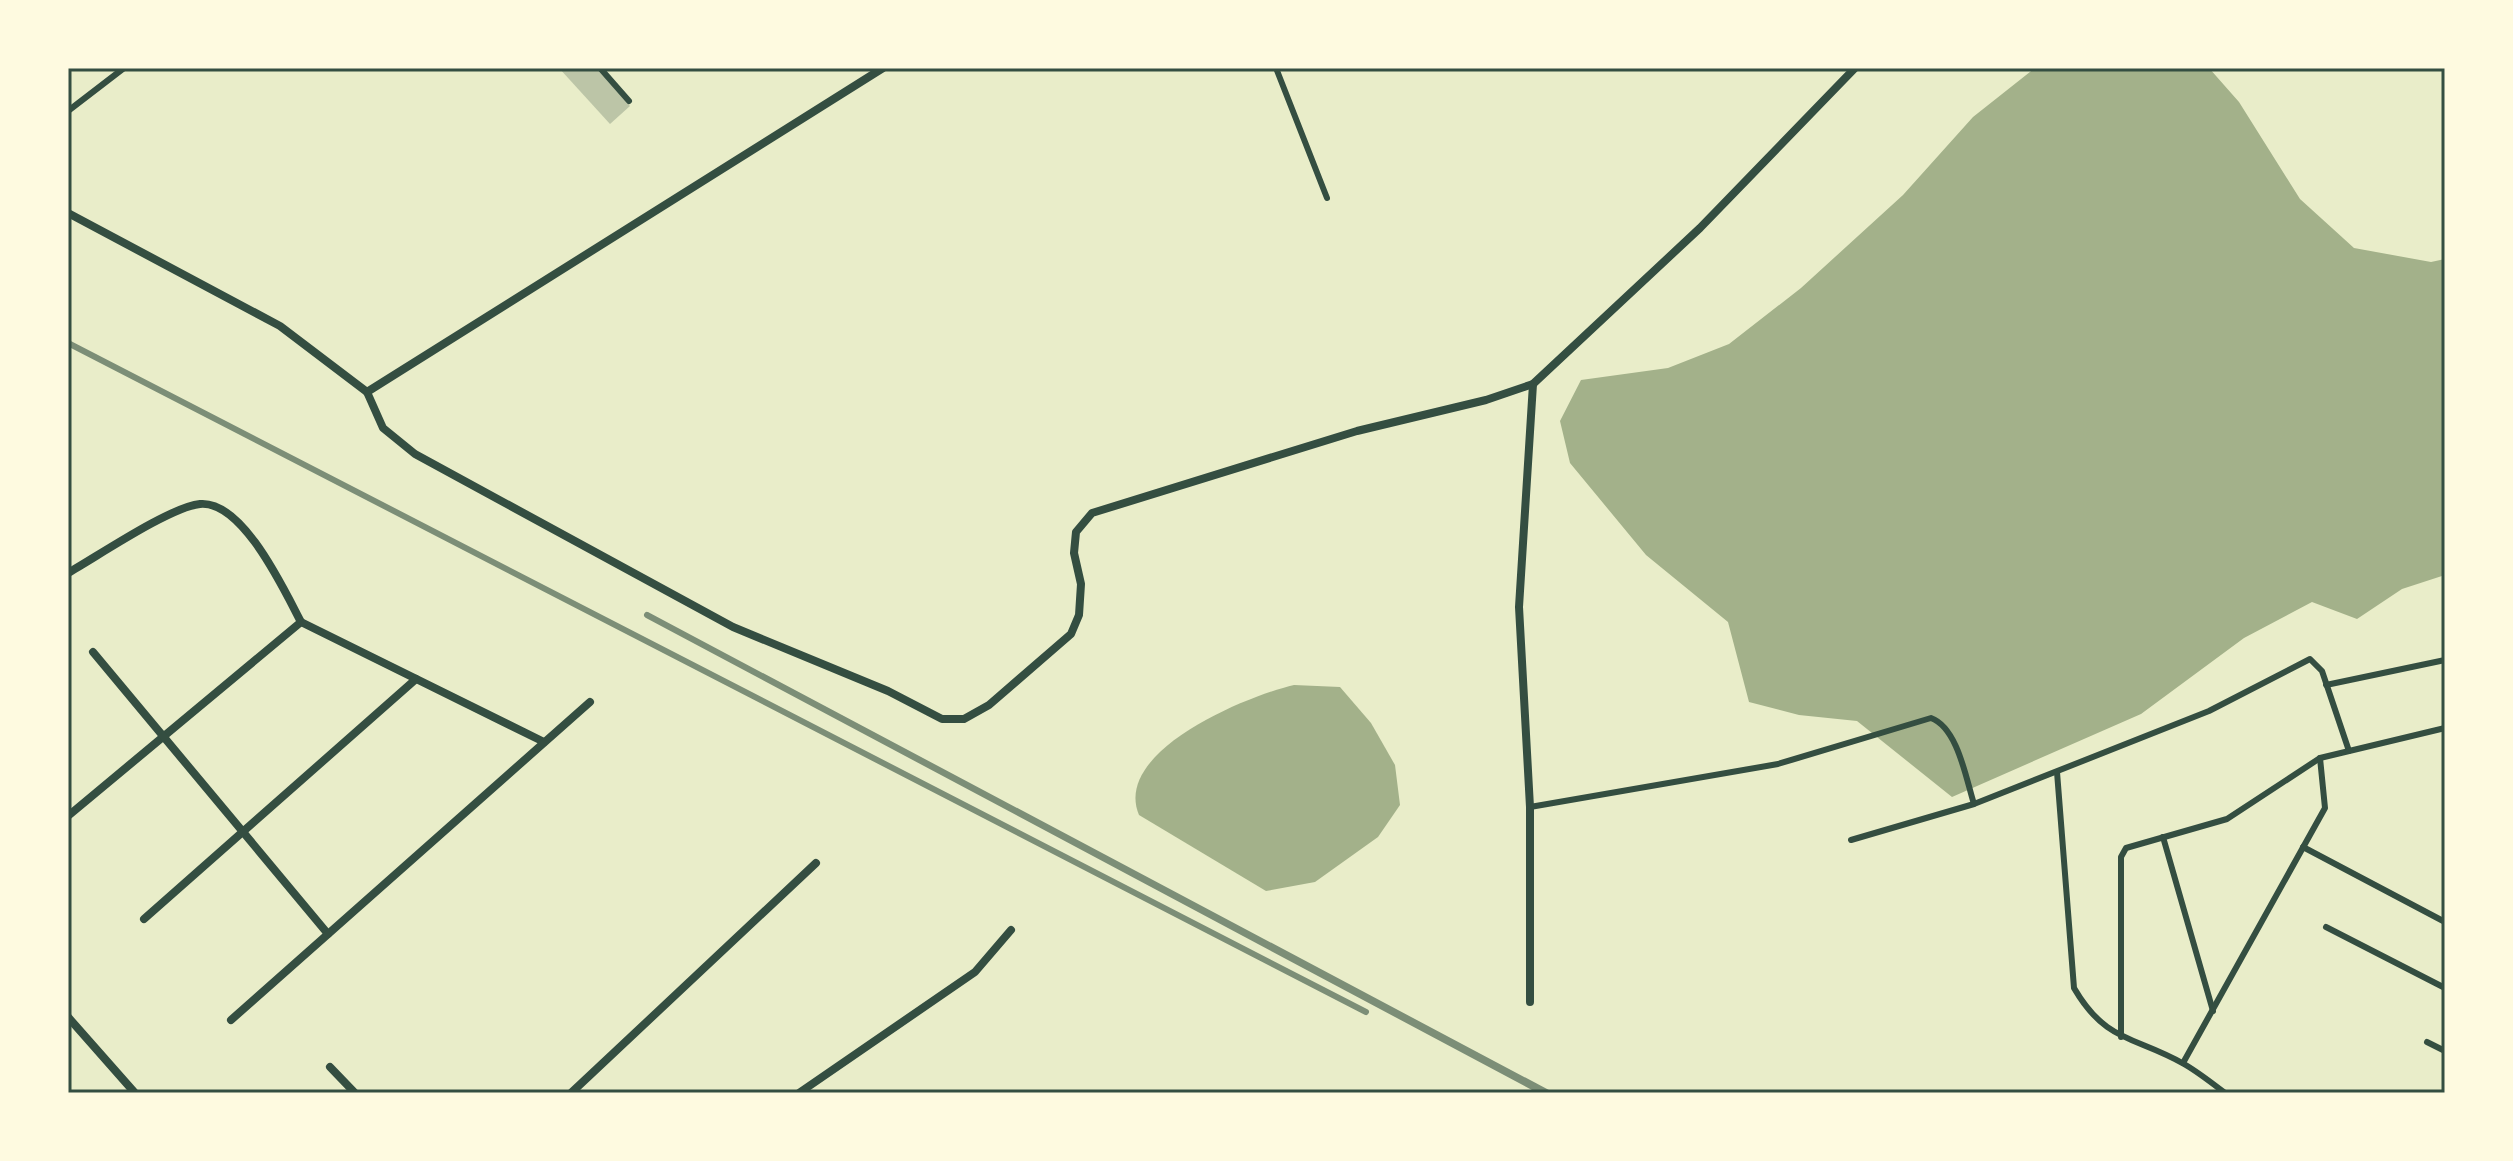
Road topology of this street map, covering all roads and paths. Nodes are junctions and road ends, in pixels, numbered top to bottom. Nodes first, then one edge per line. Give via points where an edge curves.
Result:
1 (124, 68) edge
2 (600, 68) edge
3 (883, 68) edge
4 (1276, 68) edge
5 (1855, 68) edge
6 (629, 101) dead end
7 (68, 111) edge
8 (1327, 198) dead end
9 (68, 213) edge
10 (1533, 384) junction
11 (367, 392) junction
12 (68, 573) edge
13 (301, 622) junction
14 (93, 652) dead end
15 (2445, 660) edge
16 (416, 679) junction
17 (2326, 685) junction
18 (590, 702) dead end
19 (2445, 728) edge
20 (163, 737) junction
21 (544, 742) junction
22 (2349, 751) junction
23 (2320, 758) junction
24 (2057, 772) junction
25 (1974, 804) junction
26 (1530, 807) junction
27 (68, 816) edge
28 (243, 832) junction
29 (2163, 837) junction
30 (1851, 840) dead end
31 (2303, 847) junction
32 (816, 863) dead end
33 (144, 919) dead end
34 (2445, 922) edge
35 (2326, 927) dead end
36 (1011, 930) dead end
37 (328, 934) junction
38 (2445, 988) edge
39 (1530, 1002) dead end
40 (2213, 1011) junction
41 (68, 1017) edge
42 (231, 1020) dead end
43 (2121, 1037) junction
44 (2427, 1042) dead end
45 (2445, 1051) edge
46 (2183, 1063) junction
47 (330, 1067) dead end
48 (135, 1093) edge
49 (355, 1093) edge
50 (571, 1093) edge
51 (799, 1093) edge
52 (2225, 1093) edge

1 - 7 lane
2 - 6 lane
3 - 11 street
4 - 8 lane
5 - 10 street via 1700,228
9 - 11 street via 280,326
10 - 11 street via 1357,431 1092,513 1076,532 1074,553 1081,584 1079,615 1071,634 989,705 964,719 942,719 733,627 415,454 383,428
10 - 26 street via 1519,607
12 - 13 street via 201,503 236,521 268,559
13 - 16 street
13 - 20 street
14 - 20 street
15 - 17 lane
16 - 21 street
16 - 28 street
17 - 22 lane
17 - 24 lane via 2310,659 2209,711
18 - 21 street
19 - 22 lane
20 - 27 street
20 - 28 street
21 - 37 street
22 - 23 lane
23 - 29 lane via 2227,819
23 - 31 lane via 2325,808
24 - 25 lane
24 - 43 lane via 2074,988 2089,1014
25 - 26 lane via 1950,736 1941,721 1931,718 1778,764
25 - 30 lane
26 - 39 street
28 - 33 street
28 - 37 street
29 - 40 lane
29 - 43 lane via 2122,852
31 - 34 lane
31 - 40 lane
32 - 50 street
35 - 38 lane
36 - 51 street via 975,972
37 - 42 street
40 - 46 lane
41 - 48 street
43 - 46 lane
44 - 45 lane
46 - 52 lane
47 - 49 street

